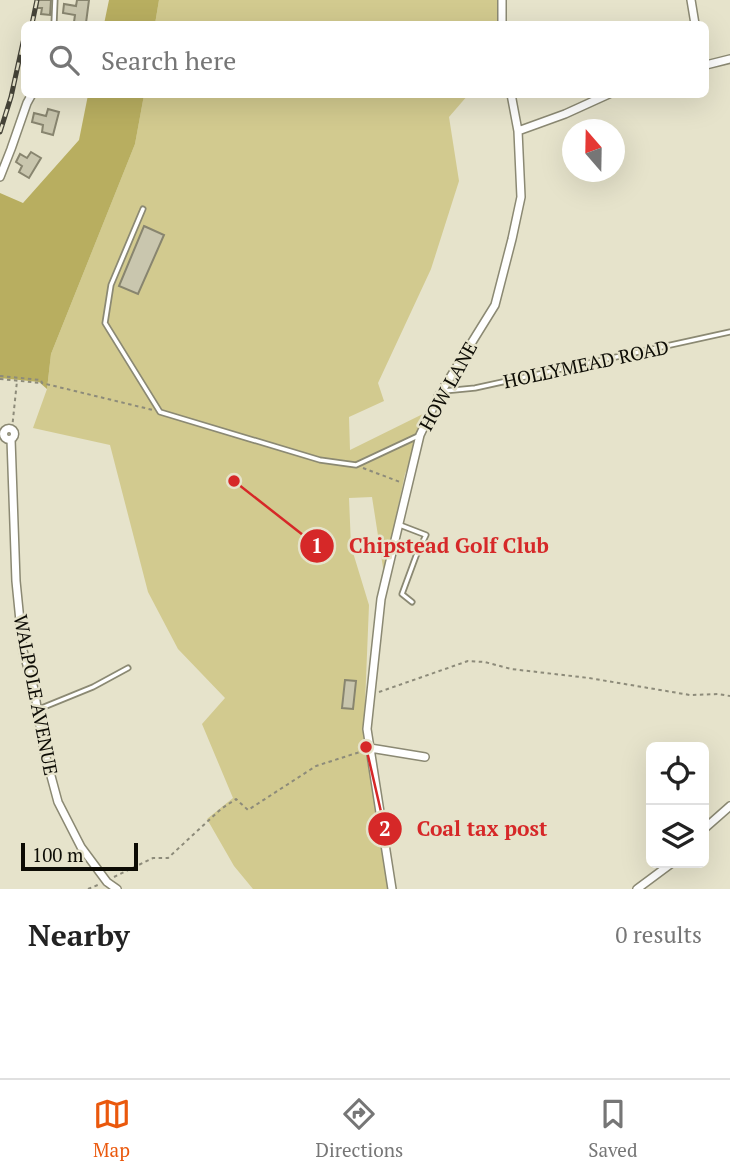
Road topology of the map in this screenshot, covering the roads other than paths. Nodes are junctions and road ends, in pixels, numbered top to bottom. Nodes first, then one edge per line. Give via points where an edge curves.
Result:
1 (55, 0) edge
2 (502, 0) edge
3 (691, 0) edge
4 (54, 21) edge
5 (502, 21) edge
6 (694, 21) edge
7 (730, 59) edge
8 (709, 64) edge
9 (30, 98) edge
10 (513, 98) edge
11 (600, 98) edge
12 (518, 131) junction
13 (0, 177) edge
14 (143, 209) dead end
15 (730, 332) edge
16 (442, 391) junction
17 (12, 429) road end
18 (420, 435) junction
19 (398, 525) junction
20 (412, 602) dead end
21 (128, 668) dead end
22 (37, 710) junction
23 (370, 748) junction
24 (425, 757) dead end
25 (730, 806) edge
26 (709, 825) edge
27 (665, 868) edge
28 (639, 888) edge
29 (117, 889) edge
30 (392, 889) edge

1 - 4 lane
2 - 5 street
3 - 6 street
7 - 8 street
9 - 13 street
10 - 12 street, HOW LANE
11 - 12 street
12 - 16 street, HOW LANE via 521,197 495,304
14 - 18 lane via 111,285 105,323 160,412 320,460 356,465
15 - 16 lane, HOLLYMEAD ROAD via 475,388
16 - 18 street, HOW LANE
17 - 22 street, WALPOLE AVENUE via 16,581 23,651
18 - 19 street, HOW LANE
19 - 20 lane via 426,535 402,594
19 - 23 street, HOW LANE via 380,599 367,729
21 - 22 lane
22 - 29 street, WALPOLE AVENUE via 58,802 81,847
23 - 24 street
23 - 30 street, HOW LANE
25 - 26 street
27 - 28 street

